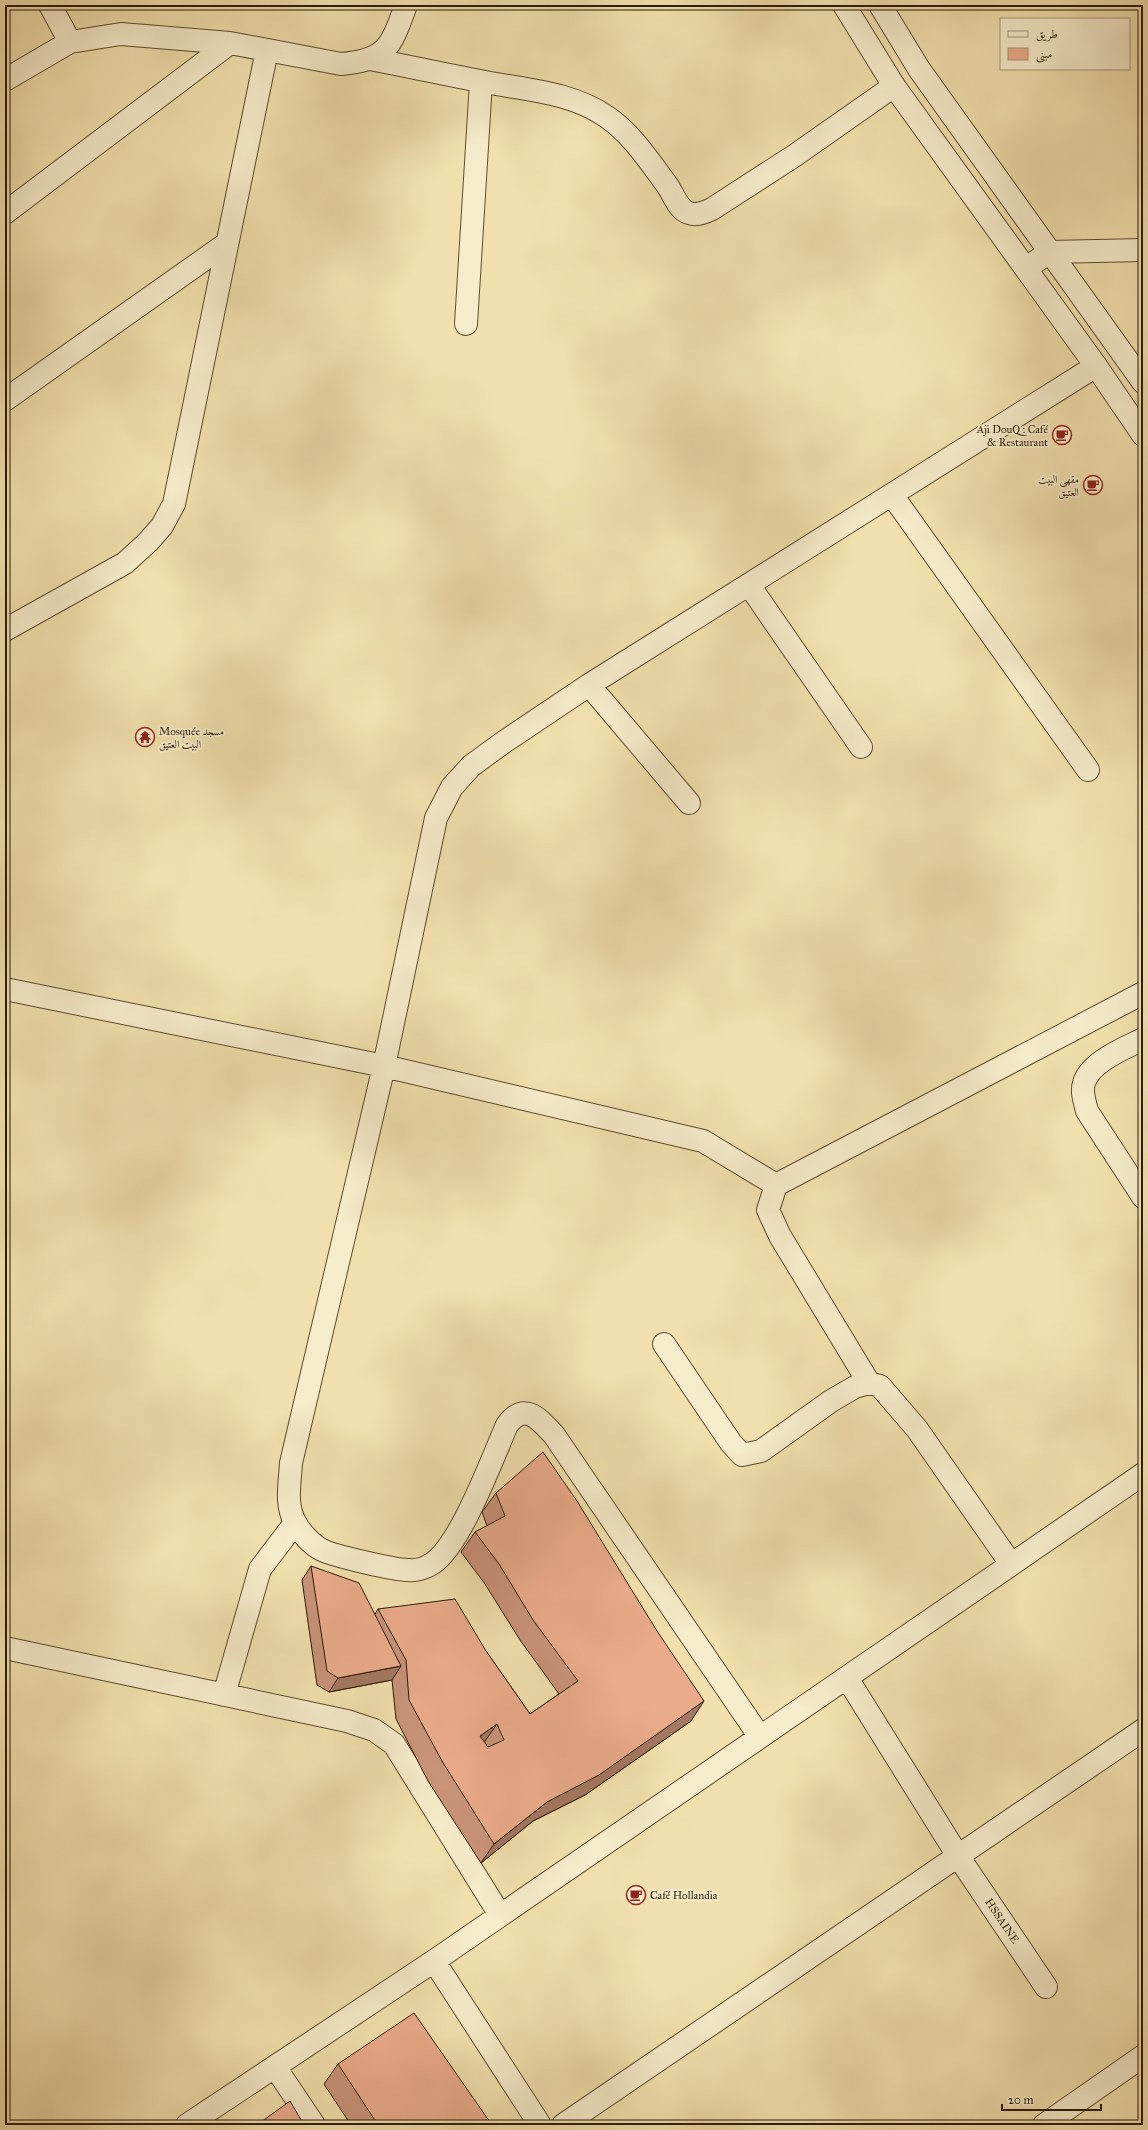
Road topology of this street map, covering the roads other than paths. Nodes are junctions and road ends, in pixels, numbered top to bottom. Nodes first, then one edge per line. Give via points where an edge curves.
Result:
1 (50, 5) edge
2 (406, 5) edge
3 (844, 5) edge
4 (880, 5) edge
5 (70, 42) junction
6 (230, 43) junction
7 (267, 50) junction
8 (370, 59) junction
9 (5, 80) edge
10 (481, 82) junction
11 (894, 86) junction
12 (5, 213) edge
13 (226, 244) junction
14 (1143, 250) edge
15 (1050, 252) junction
16 (1026, 268) junction
17 (466, 324) dead end
18 (1096, 366) junction
19 (1143, 382) edge
20 (5, 400) edge
21 (1143, 435) edge
22 (892, 495) junction
23 (749, 585) junction
24 (5, 630) edge
25 (589, 685) junction
26 (862, 747) dead end
27 (1088, 770) dead end
28 (689, 803) dead end
29 (5, 989) edge
30 (1143, 993) edge
31 (1143, 1039) edge
32 (384, 1066) junction
33 (776, 1185) junction
34 (1143, 1197) edge
35 (664, 1344) dead end
36 (869, 1384) junction
37 (1143, 1474) edge
38 (295, 1523) junction
39 (1011, 1564) junction
40 (5, 1648) edge
41 (847, 1678) junction
42 (224, 1695) junction
43 (1143, 1730) edge
44 (760, 1737) junction
45 (958, 1856) junction
46 (500, 1915) junction
47 (434, 1961) junction
48 (1046, 1987) dead end
49 (1143, 2056) edge
50 (275, 2067) junction
51 (187, 2125) edge
52 (314, 2125) edge
53 (540, 2125) edge
54 (563, 2125) edge
55 (1044, 2125) edge

1 - 5 street
2 - 8 street via 394,38 383,53
3 - 11 street
4 - 15 street via 919,69
5 - 6 street via 121,34
5 - 9 street
6 - 7 street
6 - 12 street
7 - 8 street via 341,64 359,63
7 - 13 street
8 - 10 street
10 - 11 street via 554,94 594,108 615,122 639,148 681,208 689,214 712,209 794,156
10 - 17 street
11 - 16 street
13 - 20 street
13 - 24 street via 174,504 162,526 125,563
14 - 15 street
15 - 16 street
15 - 19 street
16 - 18 street
18 - 21 street
18 - 22 street
22 - 23 street
22 - 27 street
23 - 25 street
23 - 26 street
25 - 28 street
25 - 32 street via 472,766 449,793 436,818
29 - 32 street
30 - 33 street
31 - 34 street via 1107,1058 1088,1074 1084,1084 1088,1111
32 - 33 street via 703,1141
32 - 38 street via 291,1463 288,1496
33 - 36 street via 768,1210 780,1236
35 - 36 street via 731,1443 742,1455 761,1451 831,1401 855,1387
36 - 39 street via 880,1386 917,1429
37 - 39 street
38 - 42 street via 260,1569
38 - 44 street via 306,1537 322,1550 408,1570 423,1569 441,1556 454,1540 507,1425 520,1413 534,1416 554,1435
39 - 41 street
40 - 42 street
41 - 44 street
41 - 45 street, HSSAINE
42 - 46 street via 347,1720 374,1730 394,1744
43 - 45 street
44 - 46 street
45 - 48 street, HSSAINE
45 - 54 street
46 - 47 street
47 - 50 street
47 - 53 street
49 - 55 street
50 - 51 street
50 - 52 street

